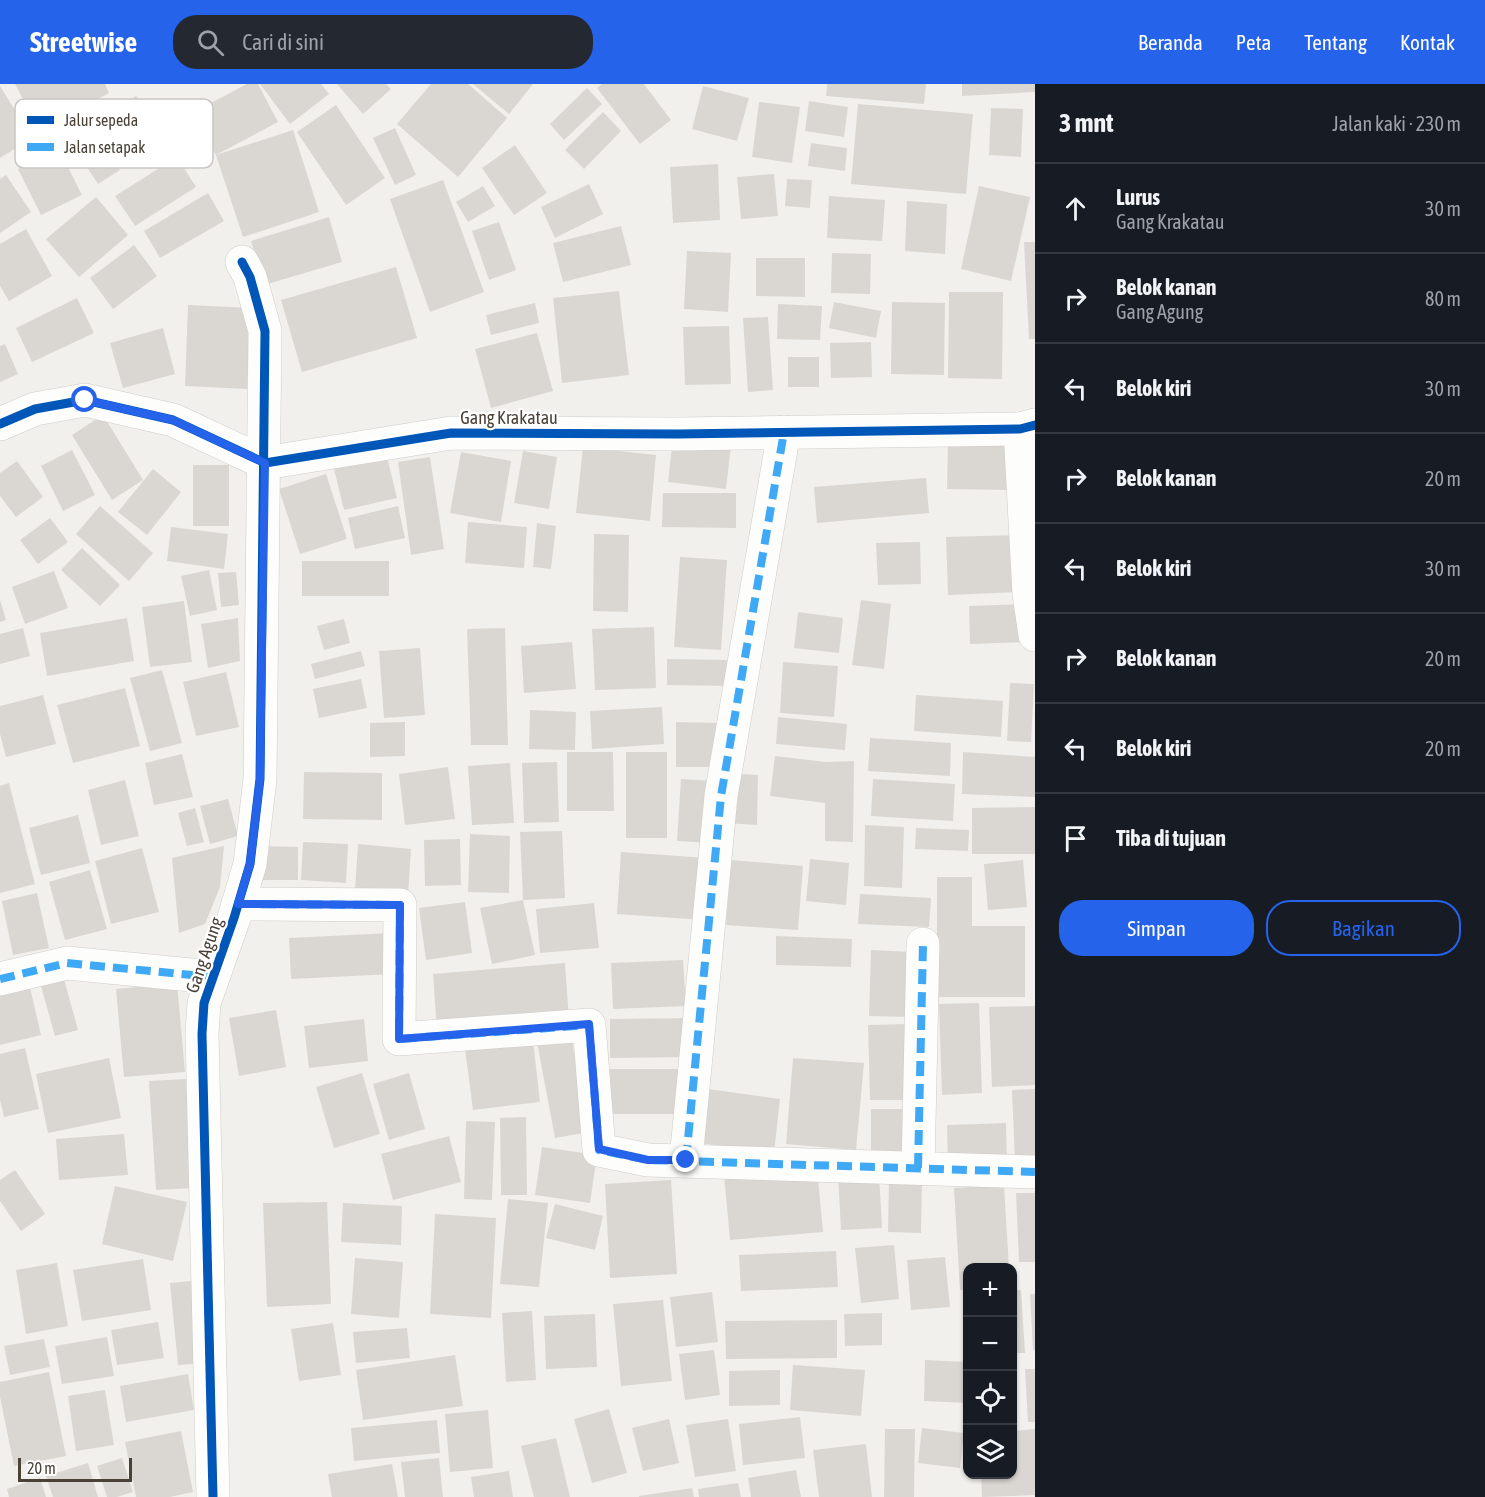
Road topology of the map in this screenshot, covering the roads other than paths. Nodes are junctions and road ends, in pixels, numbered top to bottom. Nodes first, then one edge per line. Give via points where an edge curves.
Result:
1 (242, 262) dead end
2 (0, 424) edge
3 (1027, 427) edge
4 (784, 432) junction
5 (265, 463) junction
6 (1035, 635) edge
7 (238, 904) junction
8 (923, 944) dead end
9 (212, 977) junction
10 (0, 979) edge
11 (686, 1160) junction
12 (918, 1168) junction
13 (1035, 1172) edge
14 (213, 1497) edge

1 - 5 street, Gang Agung via 265,331
2 - 5 street via 35,409 85,400 173,420
3 - 4 street, Gang Krakatau
3 - 6 street via 1029,594
4 - 5 street, Gang Krakatau via 451,433
4 - 11 street via 721,796
5 - 7 street, Gang Agung via 260,779 250,864
7 - 9 street, Gang Agung
7 - 11 street via 400,905 399,1039 589,1024 599,1149 648,1160
8 - 12 street
9 - 10 street via 67,963
9 - 14 street, Gang Agung via 204,1003 202,1034
11 - 12 street
12 - 13 street

